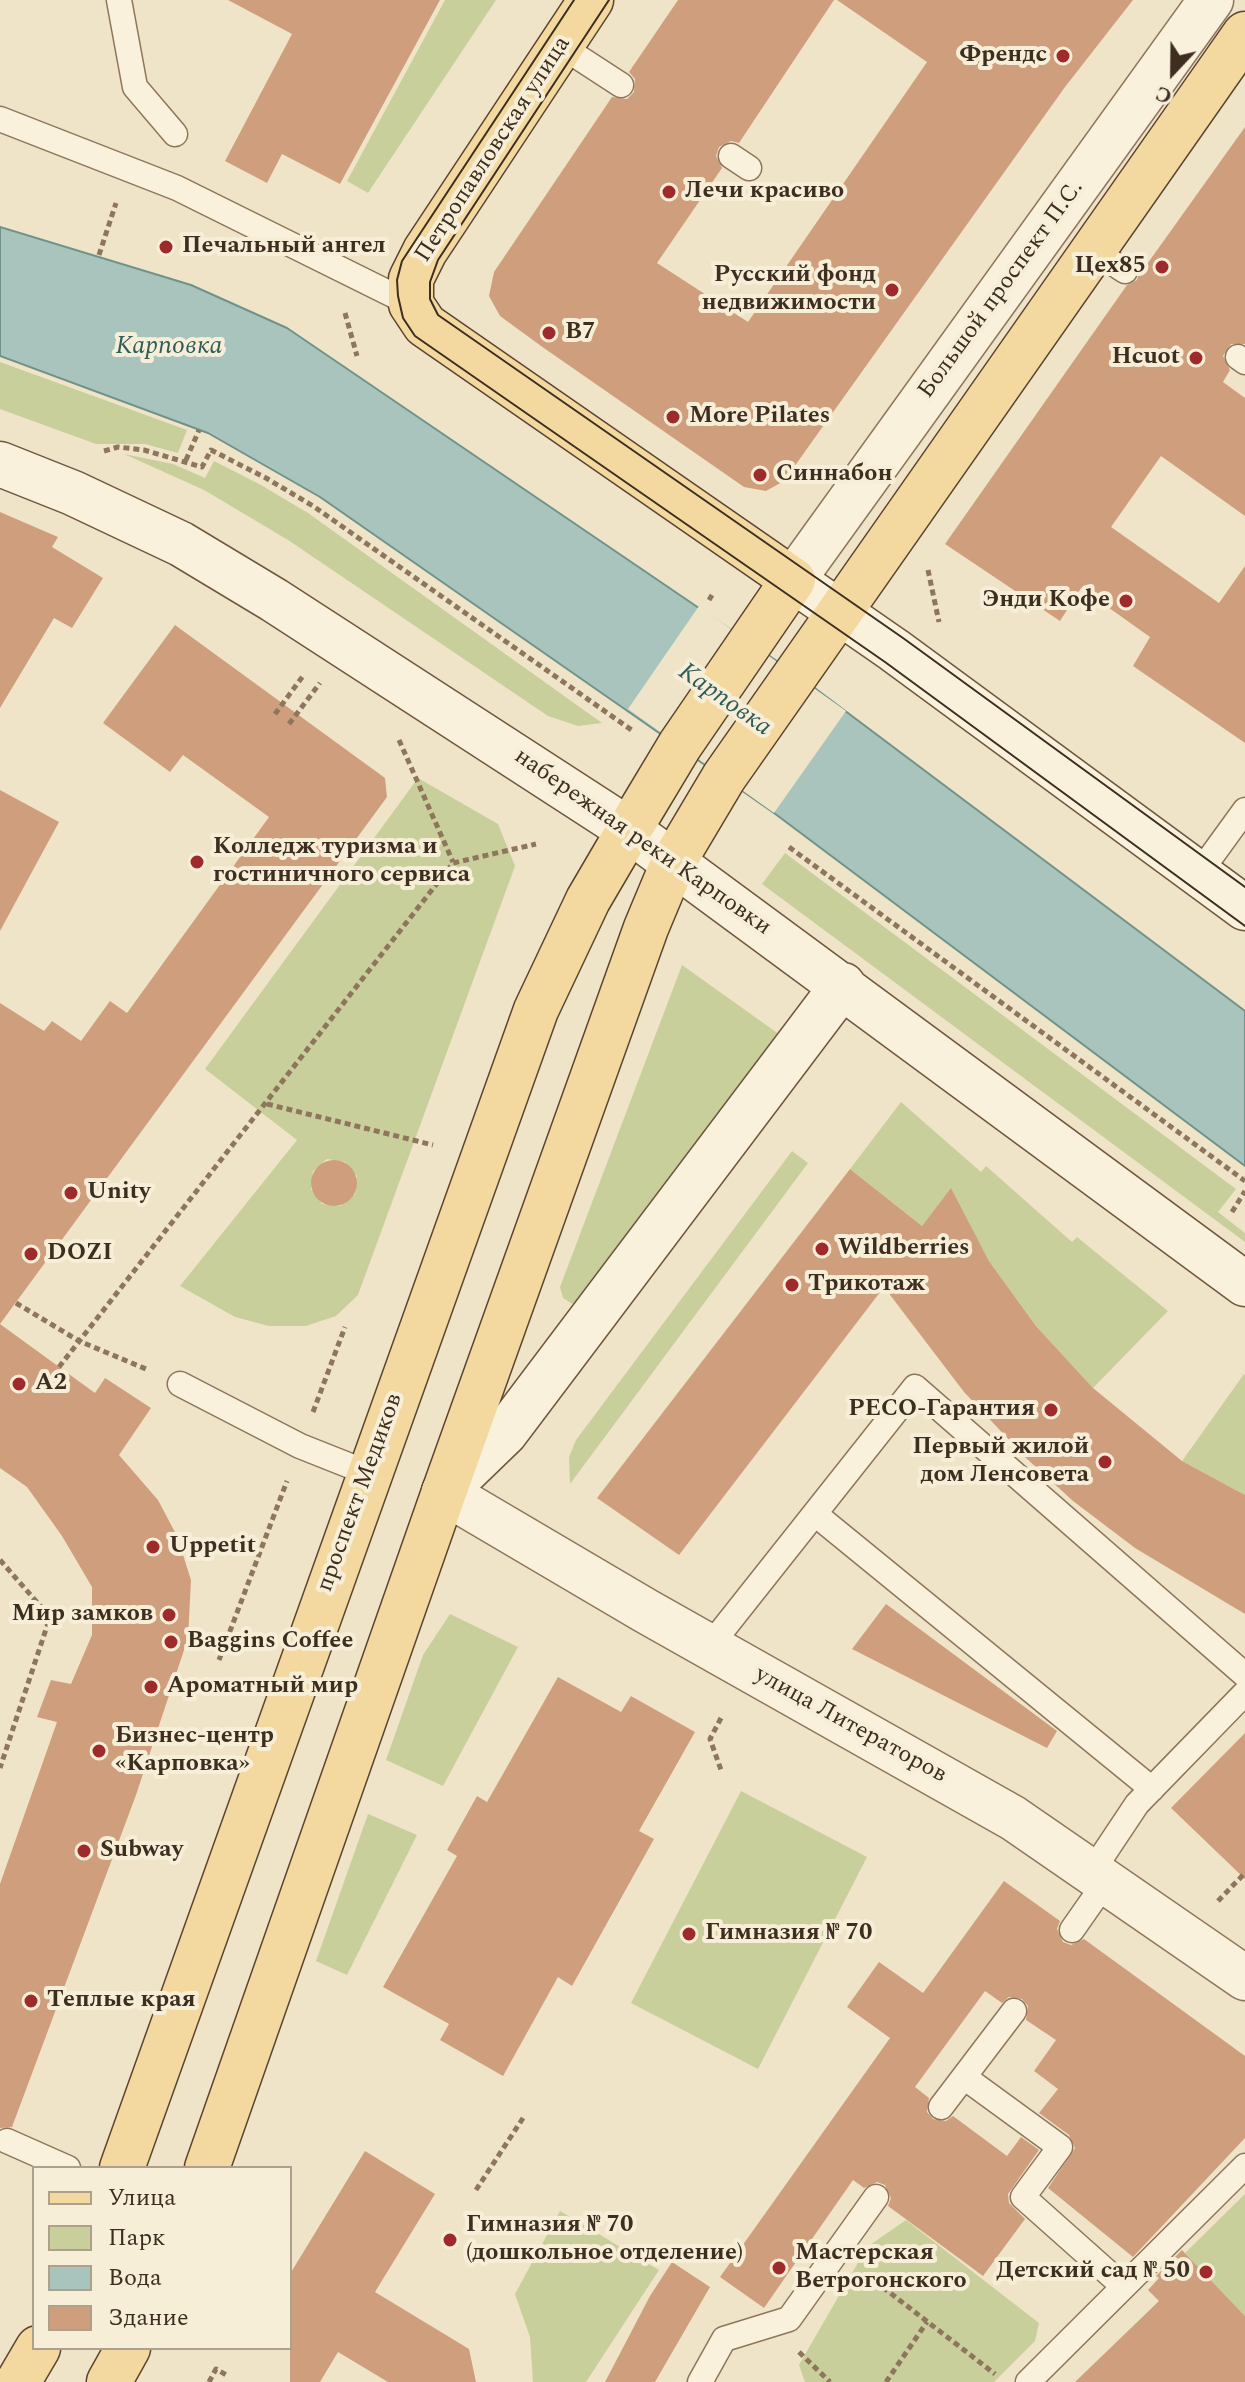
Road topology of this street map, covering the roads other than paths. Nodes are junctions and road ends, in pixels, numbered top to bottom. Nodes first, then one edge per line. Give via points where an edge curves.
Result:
1 (119, 0) edge
2 (591, 0) edge
3 (1211, 0) edge
4 (1245, 34) edge
5 (561, 46) junction
6 (621, 85) dead end
7 (0, 119) edge
8 (175, 134) dead end
9 (411, 304) junction
10 (0, 464) edge
11 (793, 580) junction
12 (839, 612) junction
13 (1245, 810) edge
14 (629, 830) junction
15 (674, 861) junction
16 (1200, 872) junction
17 (1245, 908) edge
18 (843, 985) junction
19 (1245, 1284) edge
20 (180, 1384) road end
21 (368, 1473) junction
22 (444, 1492) junction
23 (815, 1514) junction
24 (709, 1647) junction
25 (1245, 1675) edge
26 (1245, 1693) edge
27 (1152, 1789) junction
28 (1100, 1875) junction
29 (1072, 1930) dead end
30 (1245, 1978) edge
31 (1014, 2011) dead end
32 (964, 2077) junction
33 (941, 2107) dead end
34 (7, 2141) dead end
35 (63, 2166) edge
36 (123, 2166) edge
37 (208, 2166) edge
38 (1245, 2166) edge
39 (876, 2197) dead end
40 (1123, 2286) junction
41 (37, 2350) edge
42 (127, 2350) edge
43 (18, 2382) edge
44 (109, 2382) edge
45 (700, 2382) edge
46 (1028, 2382) edge

1 - 8 lane via 135,87
2 - 5 main road, Петропавловская улица
3 - 11 street, Большой проспект П.С.
4 - 12 main road, Большой проспект П.С. via 1109,260
5 - 6 lane
5 - 9 main road, Петропавловская улица via 425,251 411,279
7 - 9 lane via 177,188
9 - 11 main road via 425,325
10 - 14 street, набережная реки Карповки via 181,544
11 - 12 street
11 - 14 main road, проспект Медиков
12 - 15 main road, Большой проспект П.С. via 724,777
12 - 16 street
13 - 16 lane
14 - 15 street, набережная реки Карповки
14 - 21 main road, проспект Медиков via 588,900 536,1010
15 - 18 street, набережная реки Карповки
15 - 22 main road
16 - 17 street
18 - 19 street, набережная реки Карповки
18 - 22 street via 505,1433
20 - 21 lane via 300,1446
21 - 36 main road, проспект Медиков
22 - 24 street, улица Литераторов
22 - 37 main road
23 - 24 lane
23 - 25 lane via 915,1387
23 - 27 lane
24 - 28 street, улица Литераторов via 1013,1818
26 - 27 lane
27 - 28 lane via 1137,1804
28 - 29 lane
28 - 30 street, улица Литераторов
31 - 32 lane
32 - 33 lane
32 - 40 lane via 1060,2147 1023,2197
34 - 35 lane
38 - 40 lane
39 - 45 lane via 789,2319 724,2339
40 - 46 lane
41 - 43 main road
42 - 44 main road

